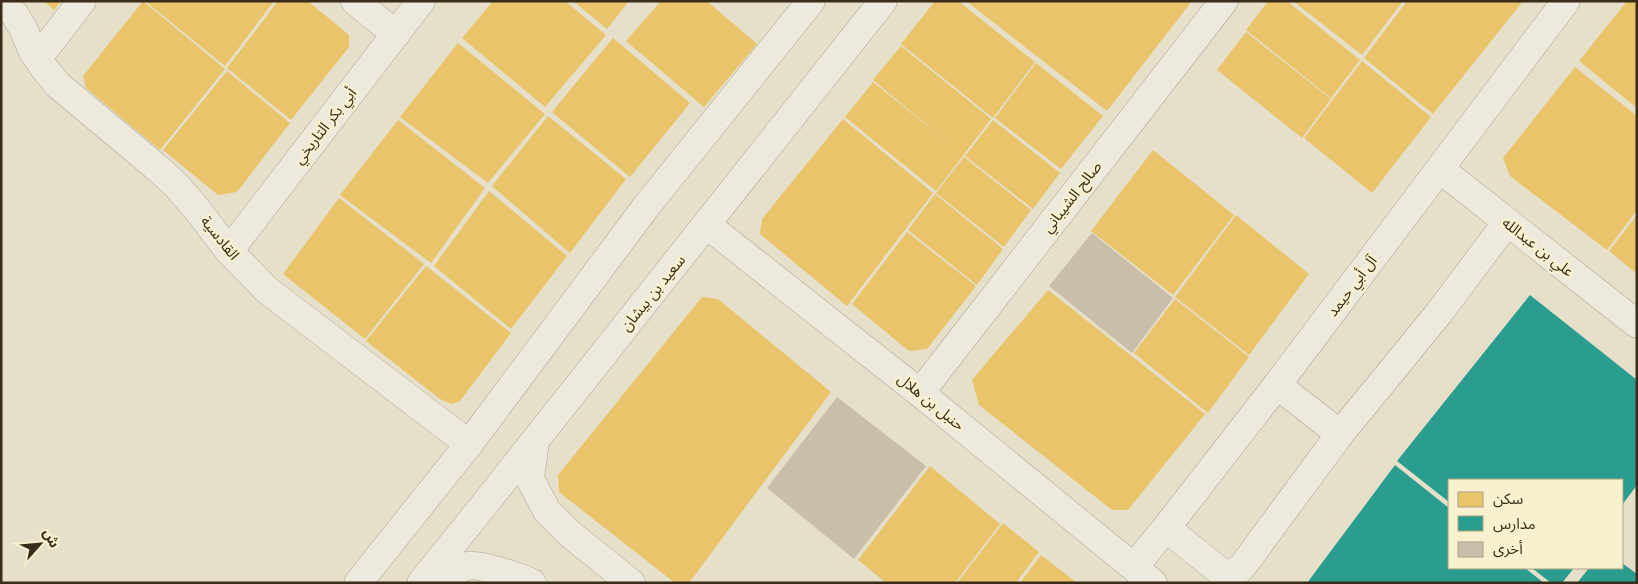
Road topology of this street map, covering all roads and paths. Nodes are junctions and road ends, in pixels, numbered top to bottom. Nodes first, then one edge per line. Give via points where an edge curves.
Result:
1 (3, 1) edge
2 (82, 1) edge
3 (355, 1) edge
4 (421, 1) edge
5 (883, 1) edge
6 (1224, 1) edge
7 (1566, 1) edge
8 (804, 4) edge
9 (396, 34) junction
10 (38, 58) junction
11 (1440, 169) junction
12 (1507, 222) junction
13 (707, 225) junction
14 (229, 251) junction
15 (1637, 324) edge
16 (1277, 385) junction
17 (920, 393) junction
18 (1340, 434) junction
19 (535, 440) junction
20 (469, 444) junction
21 (1166, 528) junction
22 (1144, 575) edge
23 (358, 583) edge
24 (421, 583) edge
25 (434, 583) edge
26 (532, 583) edge
27 (632, 583) edge

1 - 10 street, القادسية via 15,15
2 - 10 street
3 - 9 street
4 - 9 street, أبي بكر التاريخي
5 - 13 street, سعيد بن بيشان
6 - 17 street, صالح الشيباني
7 - 11 street, آل أبي حيمد
8 - 20 street via 645,208
9 - 14 street, أبي بكر التاريخي
10 - 14 street, القادسية via 58,84 176,185
11 - 12 street, علي بن عبدالله
11 - 16 street, آل أبي حيمد
12 - 15 street, علي بن عبدالله
12 - 18 street via 1439,313
13 - 17 street, حنبل بن هلال
13 - 19 street, سعيد بن بيشان
14 - 20 street, القادسية via 267,290
16 - 18 street
16 - 21 street, آل أبي حيمد
17 - 22 street, حنبل بن هلال
18 - 21 street via 1235,573 1221,572
19 - 24 street, سعيد بن بيشان
19 - 27 street via 530,479 547,511 570,534
20 - 23 street
21 - 22 street, آل أبي حيمد
25 - 26 street via 467,566 520,577

